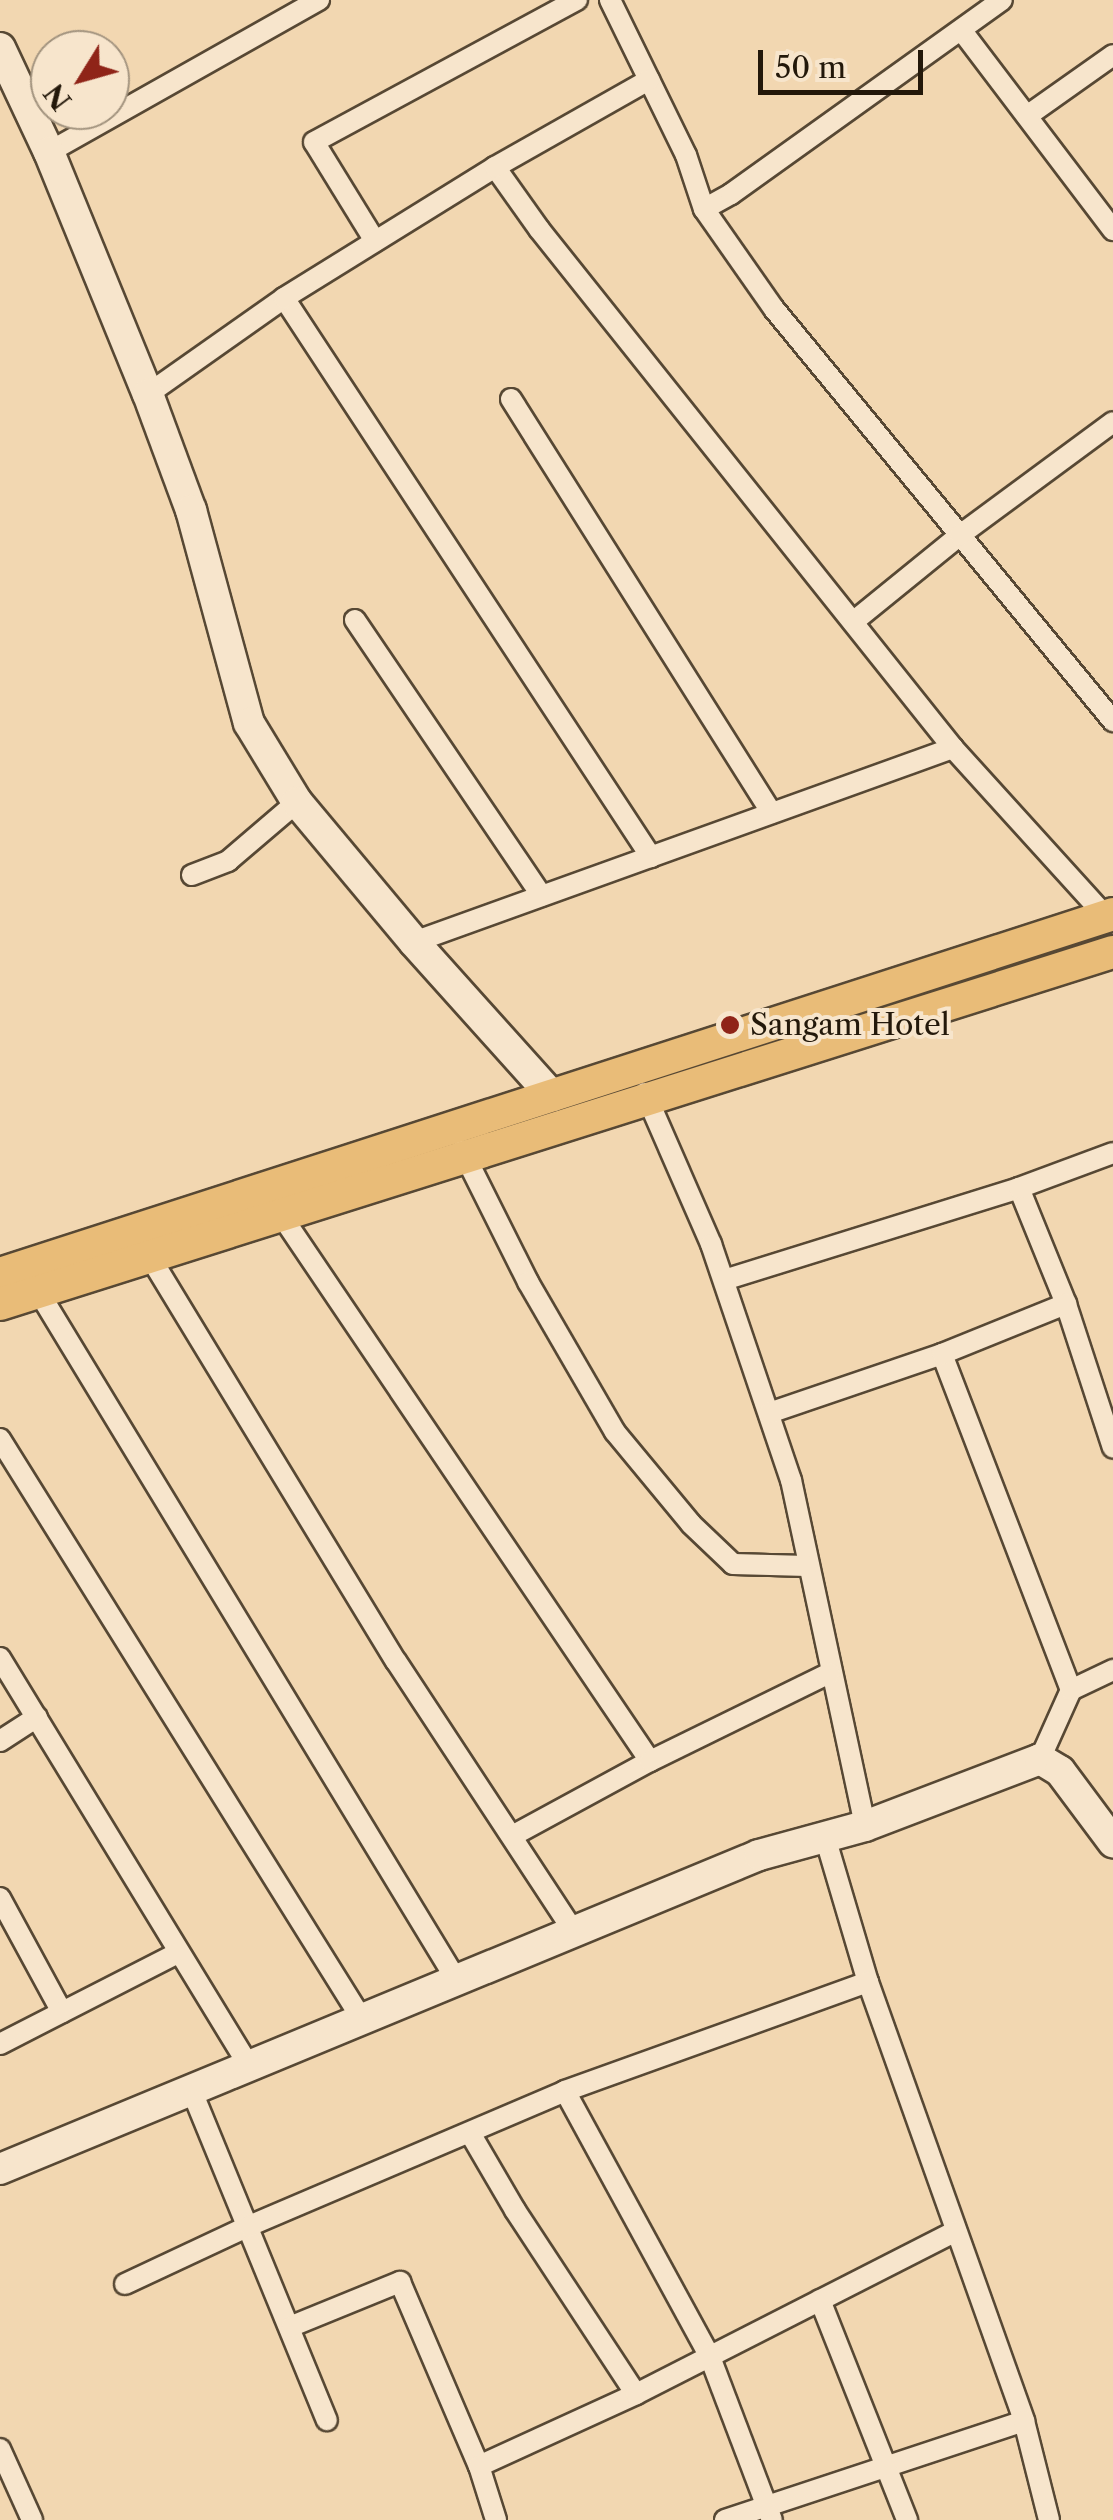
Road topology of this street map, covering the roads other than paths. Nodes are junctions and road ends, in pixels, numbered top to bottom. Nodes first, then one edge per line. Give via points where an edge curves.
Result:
1 (319, 0) edge
2 (577, 0) edge
3 (610, 0) edge
4 (1002, 0) edge
5 (962, 31) junction
6 (0, 48) edge
7 (1113, 55) edge
8 (649, 80) junction
9 (1027, 116) junction
10 (49, 152) junction
11 (494, 167) junction
12 (704, 209) junction
13 (1113, 230) edge
14 (375, 241) junction
15 (284, 298) junction
16 (148, 394) junction
17 (511, 399) dead end
18 (1113, 422) edge
19 (960, 535) junction
20 (355, 620) dead end
21 (853, 622) junction
22 (1113, 721) edge
23 (953, 748) junction
24 (297, 802) junction
25 (772, 813) junction
26 (651, 857) junction
27 (192, 875) dead end
28 (542, 896) junction
29 (1110, 916) edge
30 (414, 942) junction
31 (1113, 952) edge
32 (642, 1084) junction
33 (552, 1096) junction
34 (458, 1143) junction
35 (1113, 1153) edge
36 (1019, 1188) junction
37 (281, 1215) junction
38 (150, 1257) junction
39 (21, 1278) edge
40 (724, 1280) junction
41 (0, 1304) edge
42 (1066, 1304) junction
43 (942, 1354) junction
44 (1105, 1396) edge
45 (769, 1413) junction
46 (0, 1439) edge
47 (1113, 1448) edge
48 (808, 1566) junction
49 (0, 1658) edge
50 (1113, 1670) edge
51 (830, 1673) junction
52 (1070, 1690) junction
53 (38, 1717) junction
54 (0, 1741) edge
55 (1040, 1759) junction
56 (650, 1761) junction
57 (865, 1826) junction
58 (512, 1836) junction
59 (825, 1837) junction
60 (1113, 1842) edge
61 (0, 1898) edge
62 (574, 1932) junction
63 (178, 1953) junction
64 (457, 1981) junction
65 (868, 1982) junction
66 (62, 2012) junction
67 (363, 2021) junction
68 (0, 2044) edge
69 (248, 2064) junction
70 (191, 2089) junction
71 (565, 2091) junction
72 (470, 2133) junction
73 (0, 2169) edge
74 (249, 2226) junction
75 (956, 2231) junction
76 (125, 2284) dead end
77 (820, 2300) junction
78 (292, 2326) junction
79 (710, 2357) junction
80 (636, 2394) junction
81 (327, 2420) dead end
82 (1024, 2421) junction
83 (0, 2449) edge
84 (479, 2466) junction
85 (888, 2470) junction
86 (770, 2513) edge
87 (32, 2520) edge
88 (496, 2520) edge
89 (726, 2520) edge
90 (907, 2520) edge
91 (1049, 2520) edge

1 - 10 street
2 - 14 street via 314,142
3 - 8 street
4 - 5 street
5 - 9 street
5 - 12 street
6 - 10 street
7 - 9 street
8 - 11 street
8 - 12 street
9 - 13 street
10 - 16 street
11 - 14 street
11 - 21 street
12 - 19 street via 774,309
14 - 15 street
15 - 16 street
15 - 26 street
16 - 24 street via 191,510 248,723
17 - 25 street
18 - 19 street
19 - 21 street
19 - 22 street
20 - 28 street
21 - 23 street
23 - 25 street
23 - 29 street
24 - 27 street via 228,861
24 - 30 street
25 - 26 street
26 - 28 street
28 - 30 street
29 - 32 main road
30 - 33 street
31 - 32 main road
32 - 33 main road
32 - 34 main road
32 - 40 street
33 - 34 main road
34 - 37 main road
34 - 39 main road
34 - 48 street via 528,1282 616,1432 691,1524 732,1564
35 - 36 street
36 - 40 street
36 - 42 street
37 - 38 main road
37 - 56 street
38 - 39 main road
38 - 58 street via 396,1662
39 - 41 main road
39 - 64 street
40 - 45 street
42 - 43 street
42 - 44 street
43 - 45 street
43 - 52 street
44 - 47 street
45 - 48 street
46 - 67 street
48 - 51 street
49 - 53 street
50 - 52 street
51 - 56 street
51 - 57 street
52 - 55 street
53 - 54 street
53 - 63 street
55 - 57 street
55 - 60 street via 1060,1771
56 - 58 street
57 - 59 street
58 - 62 street
59 - 62 street via 759,1855
59 - 65 street
61 - 66 street
62 - 64 street
63 - 66 street
63 - 69 street
64 - 67 street
65 - 71 street
65 - 75 street
66 - 68 street
67 - 69 street
69 - 70 street
70 - 73 street
70 - 74 street
71 - 72 street
71 - 79 street
72 - 74 street
72 - 80 street
74 - 76 street
74 - 78 street
75 - 77 street
75 - 82 street
77 - 79 street
77 - 85 street
78 - 81 street
78 - 84 street via 400,2282
79 - 80 street
79 - 86 street
80 - 84 street
82 - 85 street
82 - 91 street
83 - 87 street
84 - 88 street
85 - 86 street
85 - 90 street
86 - 89 street

